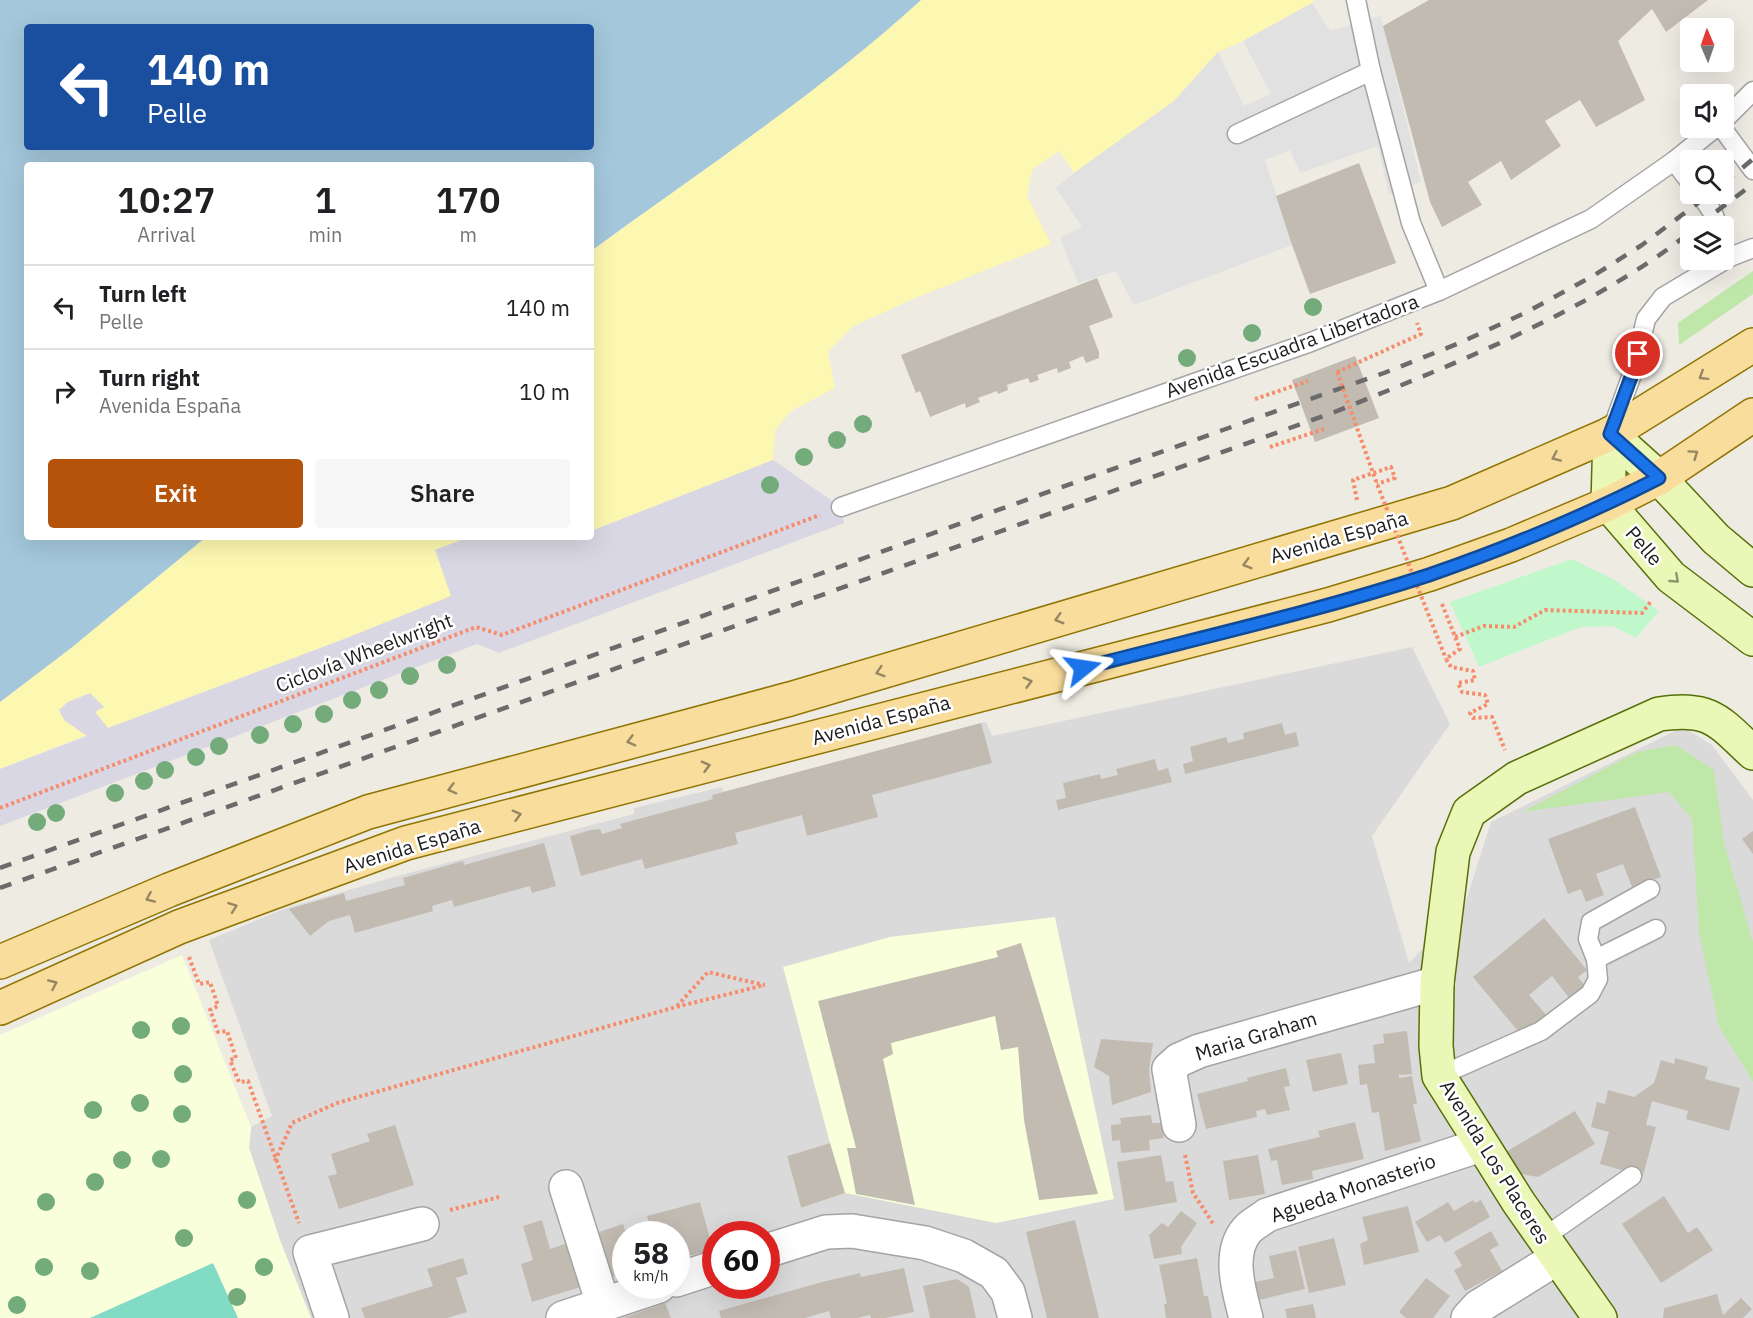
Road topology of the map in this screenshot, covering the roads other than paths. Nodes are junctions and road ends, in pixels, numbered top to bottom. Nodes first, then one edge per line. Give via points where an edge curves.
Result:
1 (1356, 0) edge
2 (1371, 71) junction
3 (1753, 91) edge
4 (1734, 110) edge
5 (1237, 134) dead end
6 (1703, 138) edge
7 (1729, 138) edge
8 (1674, 161) junction
9 (1680, 169) edge
10 (1753, 170) edge
11 (1753, 248) edge
12 (1734, 249) edge
13 (1700, 270) edge
14 (1439, 291) junction
15 (1753, 345) edge
16 (1753, 416) edge
17 (1610, 434) junction
18 (1659, 478) junction
19 (1608, 504) junction
20 (841, 507) road end
21 (1753, 570) edge
22 (1753, 639) edge
23 (1753, 753) edge
24 (1650, 889) dead end
25 (1656, 929) dead end
26 (1596, 959) junction
27 (0, 962) edge
28 (1437, 983) junction
29 (0, 1008) edge
30 (1439, 1076) junction
31 (1179, 1125) road end
32 (1481, 1145) junction
33 (1632, 1176) dead end
34 (566, 1187) dead end
35 (423, 1224) road end
36 (780, 1247) edge
37 (1550, 1248) junction
38 (623, 1299) edge
39 (1011, 1305) edge
40 (585, 1313) edge
41 (332, 1318) edge
42 (1246, 1318) edge
43 (1468, 1318) edge
44 (1600, 1318) edge

1 - 2 lane
2 - 5 lane
2 - 14 lane via 1411,223
3 - 4 lane
6 - 8 lane, Avenida Escuadra Libertadora
7 - 10 lane
8 - 9 lane
8 - 14 lane, Avenida Escuadra Libertadora via 1591,219
11 - 12 lane
13 - 17 lane via 1663,297 1646,319 1634,369
14 - 20 lane, Avenida Escuadra Libertadora via 1311,342
15 -> 17 main road, Avenida España
18 -> 16 main road, Avenida España
17 - 18 main road
17 - 19 main road
17 -> 27 main road, Avenida España via 1452,503 790,699 368,812
18 - 19 main road, Avenida España
18 - 21 main road via 1716,539
19 -> 22 main road, Pelle via 1671,577
29 -> 19 main road, Avenida España via 179,927 406,843 1328,605 1511,545
23 - 28 main road, Avenida Los Placeres via 1723,724 1705,714 1659,714 1517,778 1469,812 1453,852
24 - 26 lane via 1591,922 1588,939
25 - 26 lane
26 - 30 lane via 1598,979 1590,994 1541,1031
28 - 30 main road, Avenida Los Placeres
28 - 31 street, Maria Graham via 1179,1060 1169,1069
30 - 32 main road, Avenida Los Placeres
32 - 37 main road, Avenida Los Placeres
32 - 42 street, Agueda Monasterio via 1266,1215 1246,1230 1234,1257
33 - 37 lane
34 - 40 street
35 - 41 street via 310,1252
36 - 39 street via 826,1232 852,1231 925,1243 964,1256 994,1274
37 - 43 street
37 - 44 main road, Avenida Los Placeres
38 - 40 street

